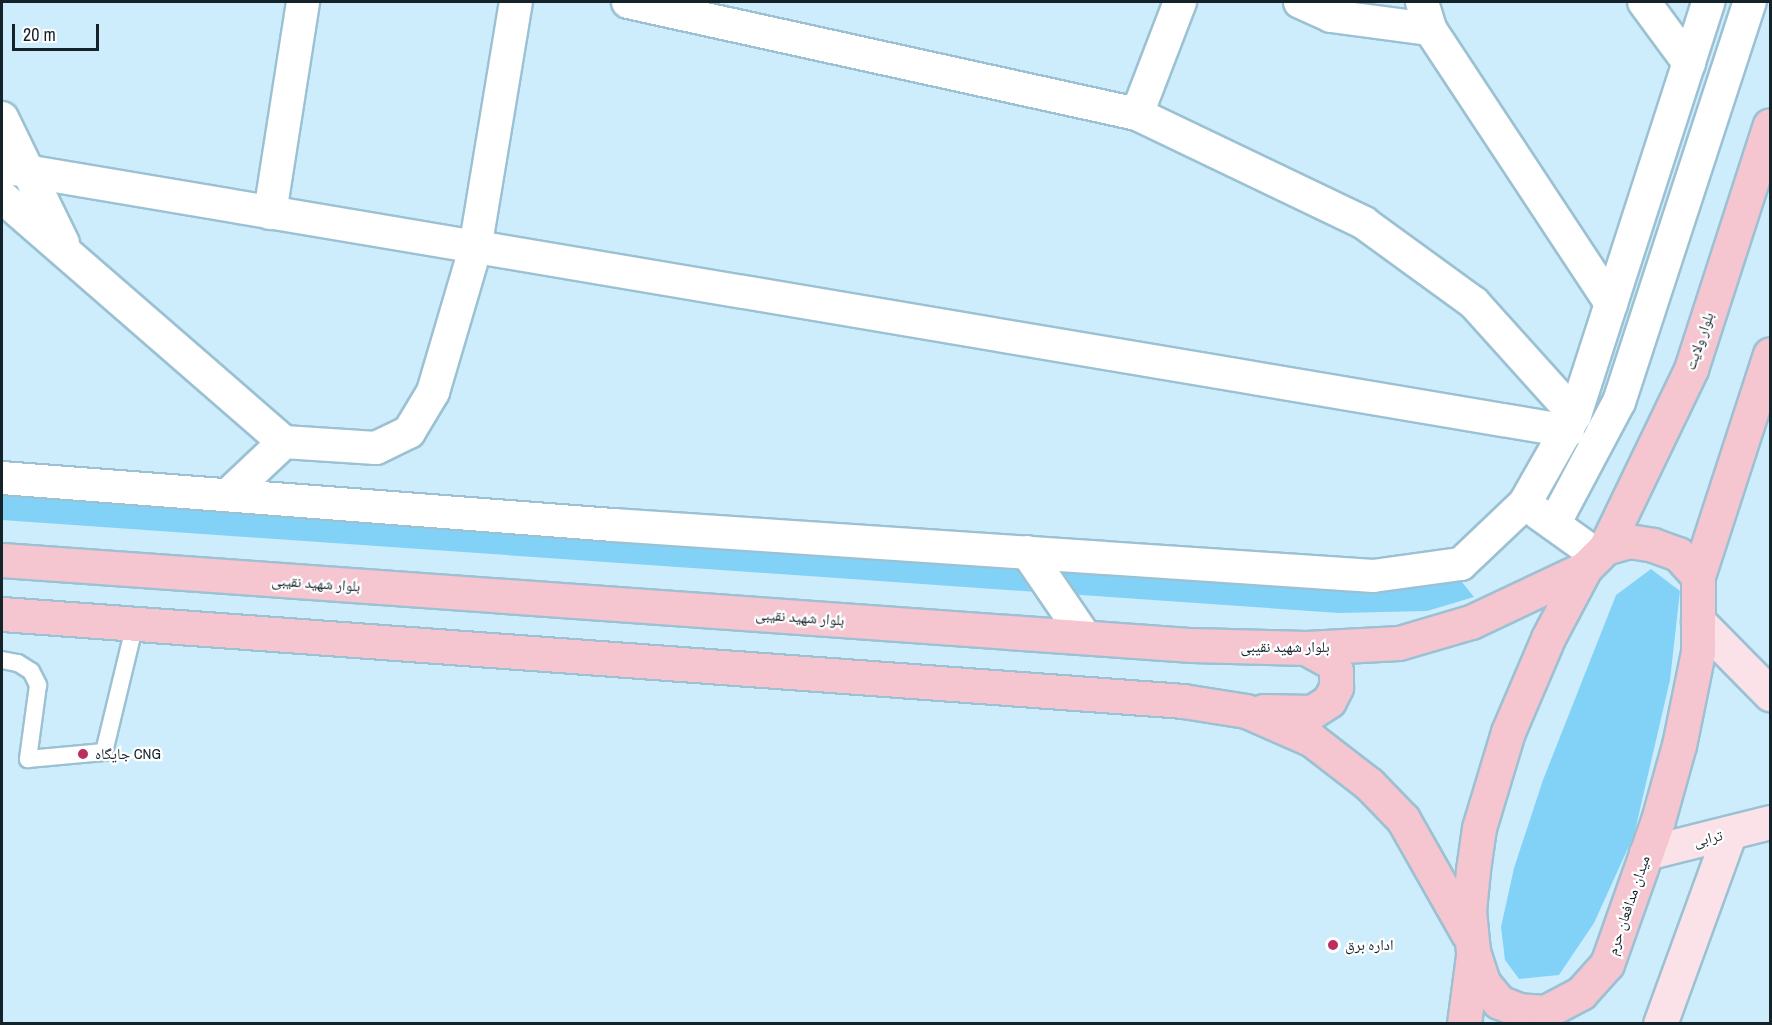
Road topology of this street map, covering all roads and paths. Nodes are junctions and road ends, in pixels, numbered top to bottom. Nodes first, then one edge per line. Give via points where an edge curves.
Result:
1 (303, 2) edge
2 (516, 2) edge
3 (628, 2) edge
4 (1180, 2) edge
5 (1300, 2) edge
6 (1644, 2) edge
7 (1708, 2) edge
8 (1750, 2) edge
9 (1426, 15) edge
10 (1689, 63) junction
11 (1137, 114) junction
12 (2, 118) edge
13 (1770, 125) edge
14 (16, 169) edge
15 (2, 197) edge
16 (270, 213) junction
17 (475, 249) junction
18 (68, 252) junction
19 (1611, 304) junction
20 (1770, 354) edge
21 (1571, 423) junction
22 (284, 442) junction
23 (2, 478) edge
24 (228, 495) junction
25 (1525, 503) junction
26 (1554, 524) junction
27 (1027, 552) junction
28 (1596, 557) junction
29 (2, 560) edge
30 (1698, 576) junction
31 (2, 614) edge
32 (1698, 621) junction
33 (135, 624) junction
34 (1085, 637) junction
35 (1306, 648) junction
36 (2, 660) edge
37 (1769, 687) edge
38 (1246, 711) junction
39 (1770, 822) edge
40 (1730, 832) junction
41 (1646, 854) junction
42 (1473, 947) junction
43 (1564, 1014) edge
44 (1464, 1023) edge
45 (1660, 1023) edge

1 - 16 street
2 - 17 street
3 - 11 street
4 - 11 street
5 - 9 street via 1331,16
6 - 10 street
7 - 10 street
8 - 26 street via 1619,402
9 - 19 street
10 - 19 street
11 - 21 street via 1364,223 1474,303
12 - 14 street
13 - 28 main road, بلوار ولایت via 1691,369
14 - 16 street
14 - 18 street
15 - 18 street
16 - 17 street
17 - 21 street
17 - 22 street via 433,392 409,432 376,448
18 - 22 street
19 - 21 street
20 - 30 main road
21 - 25 street
22 - 24 street
23 - 24 street
24 - 27 street
25 - 26 street
25 - 27 street via 1461,564 1372,576
26 - 28 street
27 - 34 street
28 - 30 main road via 1629,542 1653,545 1678,554
28 - 35 main road, بلوار شهید نقیبی via 1471,622 1400,643
28 - 42 main road, میدان مدافعان حرم via 1526,685 1492,780 1473,870 1469,910
29 - 34 main road, بلوار شهید نقیبی
30 - 32 main road, میدان مدافعان حرم
31 - 33 main road
32 - 37 main road
32 - 41 main road, میدان مدافعان حرم via 1698,652 1679,745
33 - 36 lane via 104,752 28,759 39,685 31,671
33 - 38 main road via 1183,701
34 - 35 main road, بلوار شهید نقیبی
35 - 38 main road via 1333,663 1336,687 1329,701 1312,712
38 - 42 main road via 1312,740 1369,784 1403,819
39 - 40 main road, ترابی
40 - 41 main road, ترابی
40 - 45 main road
41 - 43 main road, میدان مدافعان حرم via 1607,964
42 - 43 main road, میدان مدافعان حرم via 1483,982 1499,1002 1519,1010
42 - 44 main road

